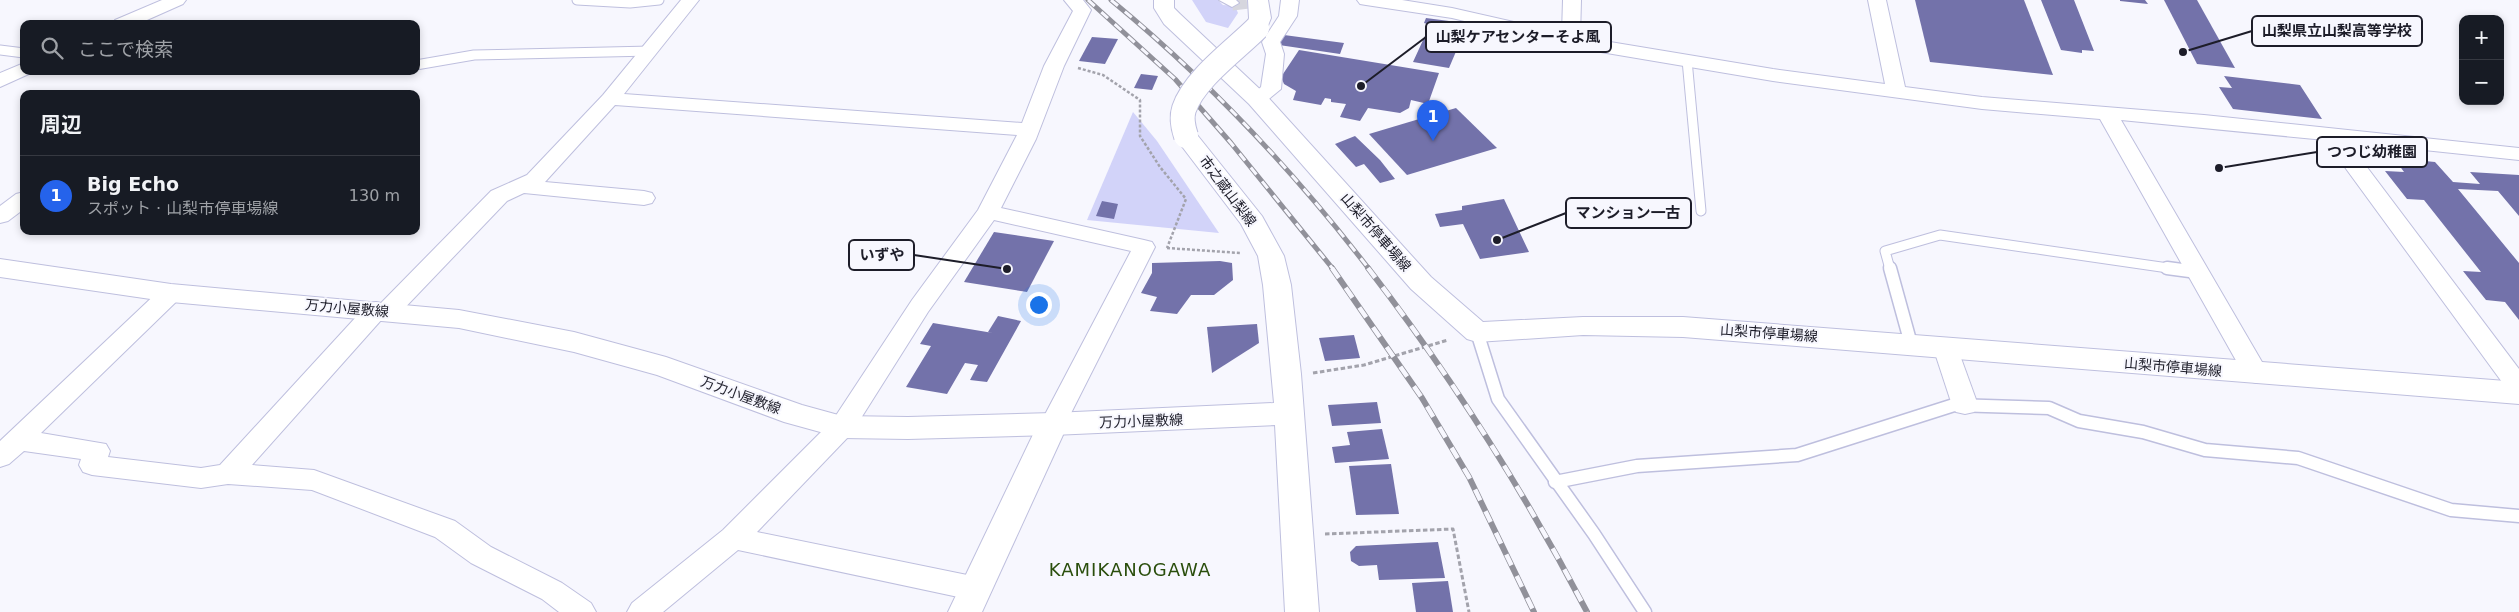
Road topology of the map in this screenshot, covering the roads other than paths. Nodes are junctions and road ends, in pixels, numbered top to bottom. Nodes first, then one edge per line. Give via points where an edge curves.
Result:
1 (177, 0) edge
2 (576, 0) edge
3 (659, 0) edge
4 (690, 0) edge
5 (1072, 0) edge
6 (1164, 0) edge
7 (1258, 0) edge
8 (1290, 0) edge
9 (1366, 0) edge
10 (1572, 0) edge
11 (1877, 0) edge
12 (131, 20) edge
13 (1571, 41) junction
14 (0, 50) edge
15 (651, 51) junction
16 (20, 52) edge
17 (1686, 60) junction
18 (420, 64) edge
19 (20, 71) edge
20 (0, 81) edge
21 (1896, 91) junction
22 (610, 99) junction
23 (1257, 99) junction
24 (2106, 113) junction
25 (1030, 130) junction
26 (2333, 136) junction
27 (2519, 154) edge
28 (521, 186) junction
29 (644, 198) dead end
30 (20, 203) edge
31 (1701, 211) dead end
32 (988, 212) junction
33 (0, 216) edge
34 (0, 268) edge
35 (2197, 272) junction
36 (171, 293) junction
37 (382, 310) junction
38 (1477, 332) junction
39 (1911, 344) junction
40 (1945, 347) junction
41 (2256, 374) junction
42 (2519, 387) edge
43 (2519, 393) edge
44 (1965, 405) junction
45 (1290, 413) junction
46 (1053, 424) junction
47 (842, 427) junction
48 (9, 448) edge
49 (228, 474) junction
50 (1555, 482) junction
51 (2519, 516) edge
52 (733, 538) junction
53 (971, 600) edge
54 (581, 612) edge
55 (642, 612) edge
56 (1302, 612) edge
57 (1645, 612) edge

1 - 12 street
2 - 3 lane via 630,3
4 - 15 street
5 - 25 street via 1082,10 1054,66
6 - 23 main road, 山梨市停車場線 via 1164,8 1172,20
7 - 45 main road, 市之蔵山梨線, bridge via 1260,18 1257,28 1204,80 1184,107 1182,120 1186,136 1253,222 1271,256
8 - 23 street via 1288,16 1271,42 1275,54 1271,89
9 - 13 street via 1452,12
10 - 13 street
11 - 21 street
13 - 17 street
14 - 16 lane
15 - 18 lane via 474,55
15 - 22 street
17 - 21 street
17 - 31 lane
19 - 20 street
21 - 24 street via 1982,103
22 - 25 street
22 - 28 street via 535,180
23 - 38 main road, 山梨市停車場線 via 1421,283
24 - 26 street
24 - 35 street
25 - 32 street
26 - 27 street
26 - 42 street
28 - 29 street
28 - 37 street via 499,196
30 - 33 street
32 - 46 street via 1144,247
32 - 47 street via 920,306
34 - 36 main road, 万力小屋敷線
35 - 39 lane via 1940,235 1885,251
35 - 41 street
36 - 37 main road, 万力小屋敷線
36 - 48 street
37 - 47 main road, 万力小屋敷線 via 460,319 574,342 666,367 795,414
37 - 49 street
38 - 39 main road, 山梨市停車場線 via 1583,326 1682,327
38 - 50 lane via 1498,400
39 - 40 main road, 山梨市停車場線
40 - 41 main road, 山梨市停車場線
40 - 44 street
41 - 43 main road, 山梨市停車場線
44 - 50 lane via 1954,405 1797,455 1637,466
44 - 51 lane via 2049,408 2079,421 2143,432 2205,450 2298,458 2451,510
45 - 46 main road, 万力小屋敷線
45 - 56 main road
46 - 47 main road, 万力小屋敷線
46 - 53 main road
47 - 52 street
48 - 49 street via 97,451 92,465 200,478
49 - 54 street via 314,480 445,529 480,555 552,591
50 - 57 lane
52 - 53 street
52 - 55 street

